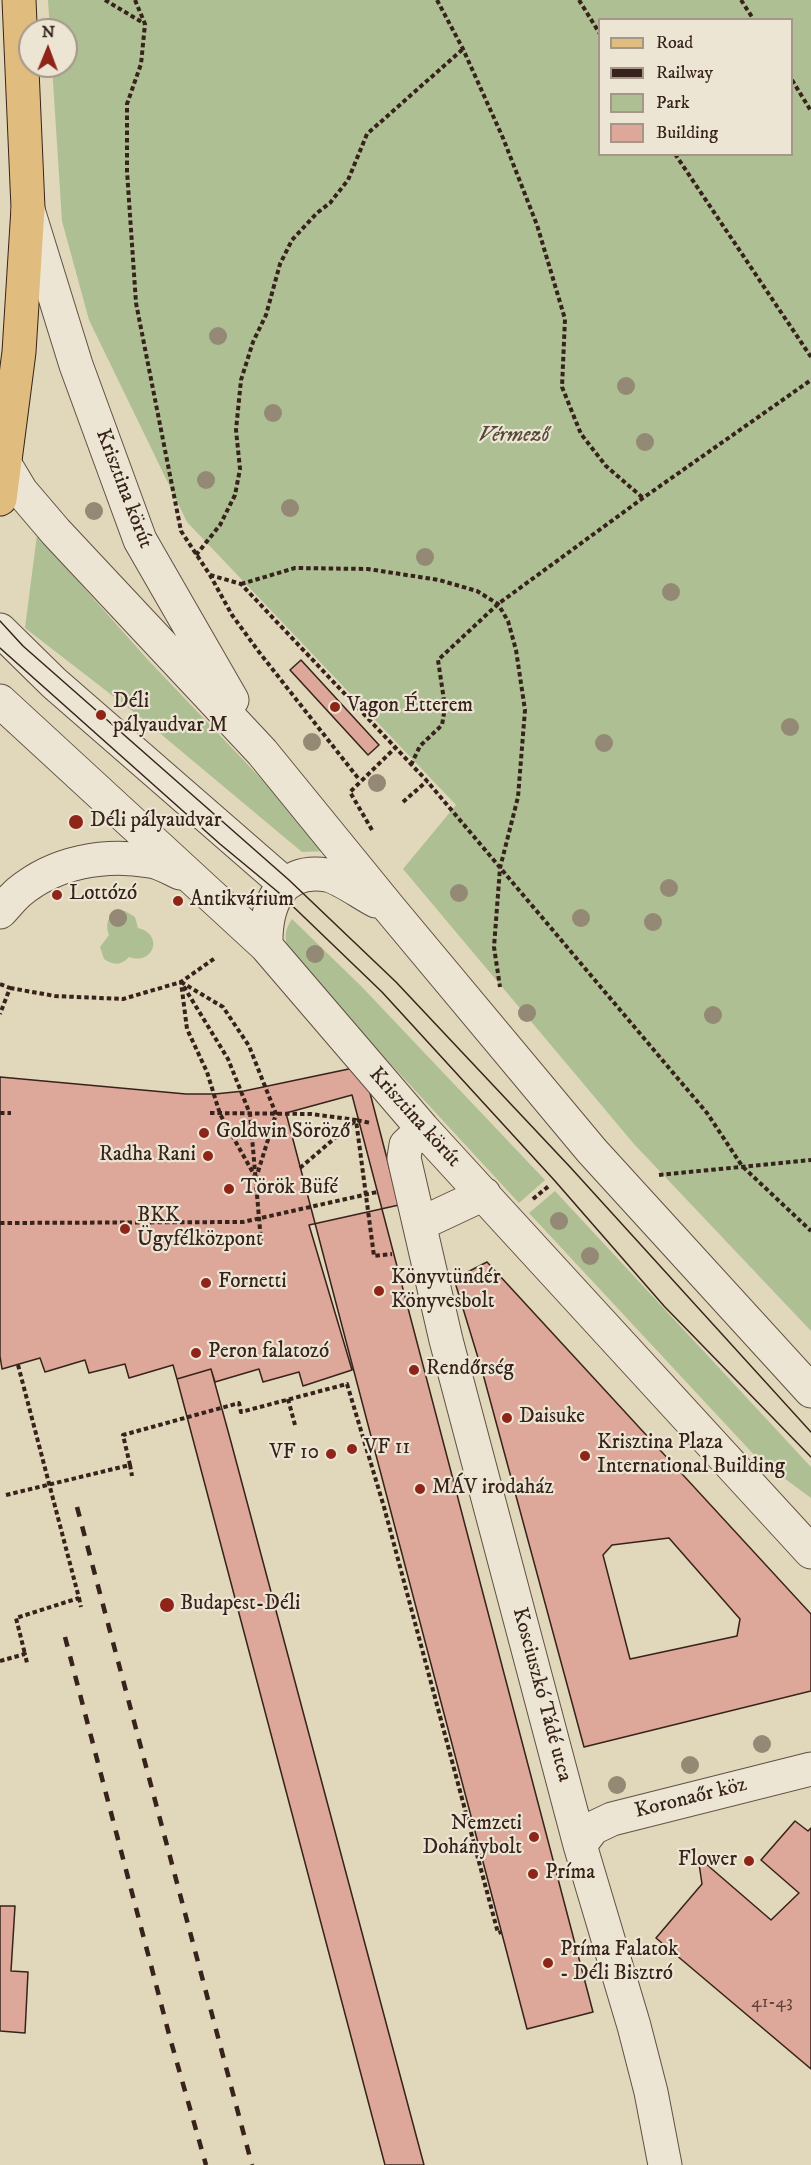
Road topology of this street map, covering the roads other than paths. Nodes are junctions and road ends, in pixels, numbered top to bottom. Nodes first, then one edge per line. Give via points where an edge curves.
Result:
1 (19, 0) edge
2 (28, 208) junction
3 (2, 461) edge
4 (0, 499) edge
5 (0, 630) edge
6 (0, 701) edge
7 (262, 752) junction
8 (193, 878) junction
9 (285, 884) junction
10 (390, 909) junction
11 (0, 912) edge
12 (266, 946) junction
13 (423, 1129) junction
14 (483, 1194) junction
15 (420, 1224) junction
16 (811, 1391) edge
17 (811, 1552) edge
18 (811, 1769) edge
19 (580, 1845) junction
20 (665, 2165) edge

1 - 2 main road, Krisztina körút
2 - 3 main road, Krisztina körút via 19,352
2 - 7 street, Krisztina körút via 76,365 140,540
3 - 4 main road, Krisztina körút
3 - 7 street, Krisztina körút via 21,491 56,532
5 - 9 street
6 - 8 street, Krisztina körút
7 - 10 street, Krisztina körút
8 - 11 street via 152,861 81,861 44,876 19,892
8 - 12 street, Krisztina körút
9 - 10 street via 309,874 329,876
9 - 12 street via 265,925
10 - 16 street, Krisztina körút via 591,1151
12 - 13 street, Krisztina körút
13 - 14 street, Krisztina körút
13 - 15 street, Kosciuszkó Tádé utca via 406,1145 404,1158
14 - 15 street
14 - 17 street, Krisztina körút
15 - 19 street, Kosciuszkó Tádé utca via 446,1340
18 - 19 street, Koronaőr köz via 612,1819 593,1828
19 - 20 street, Kosciuszkó Tádé utca via 634,2026

